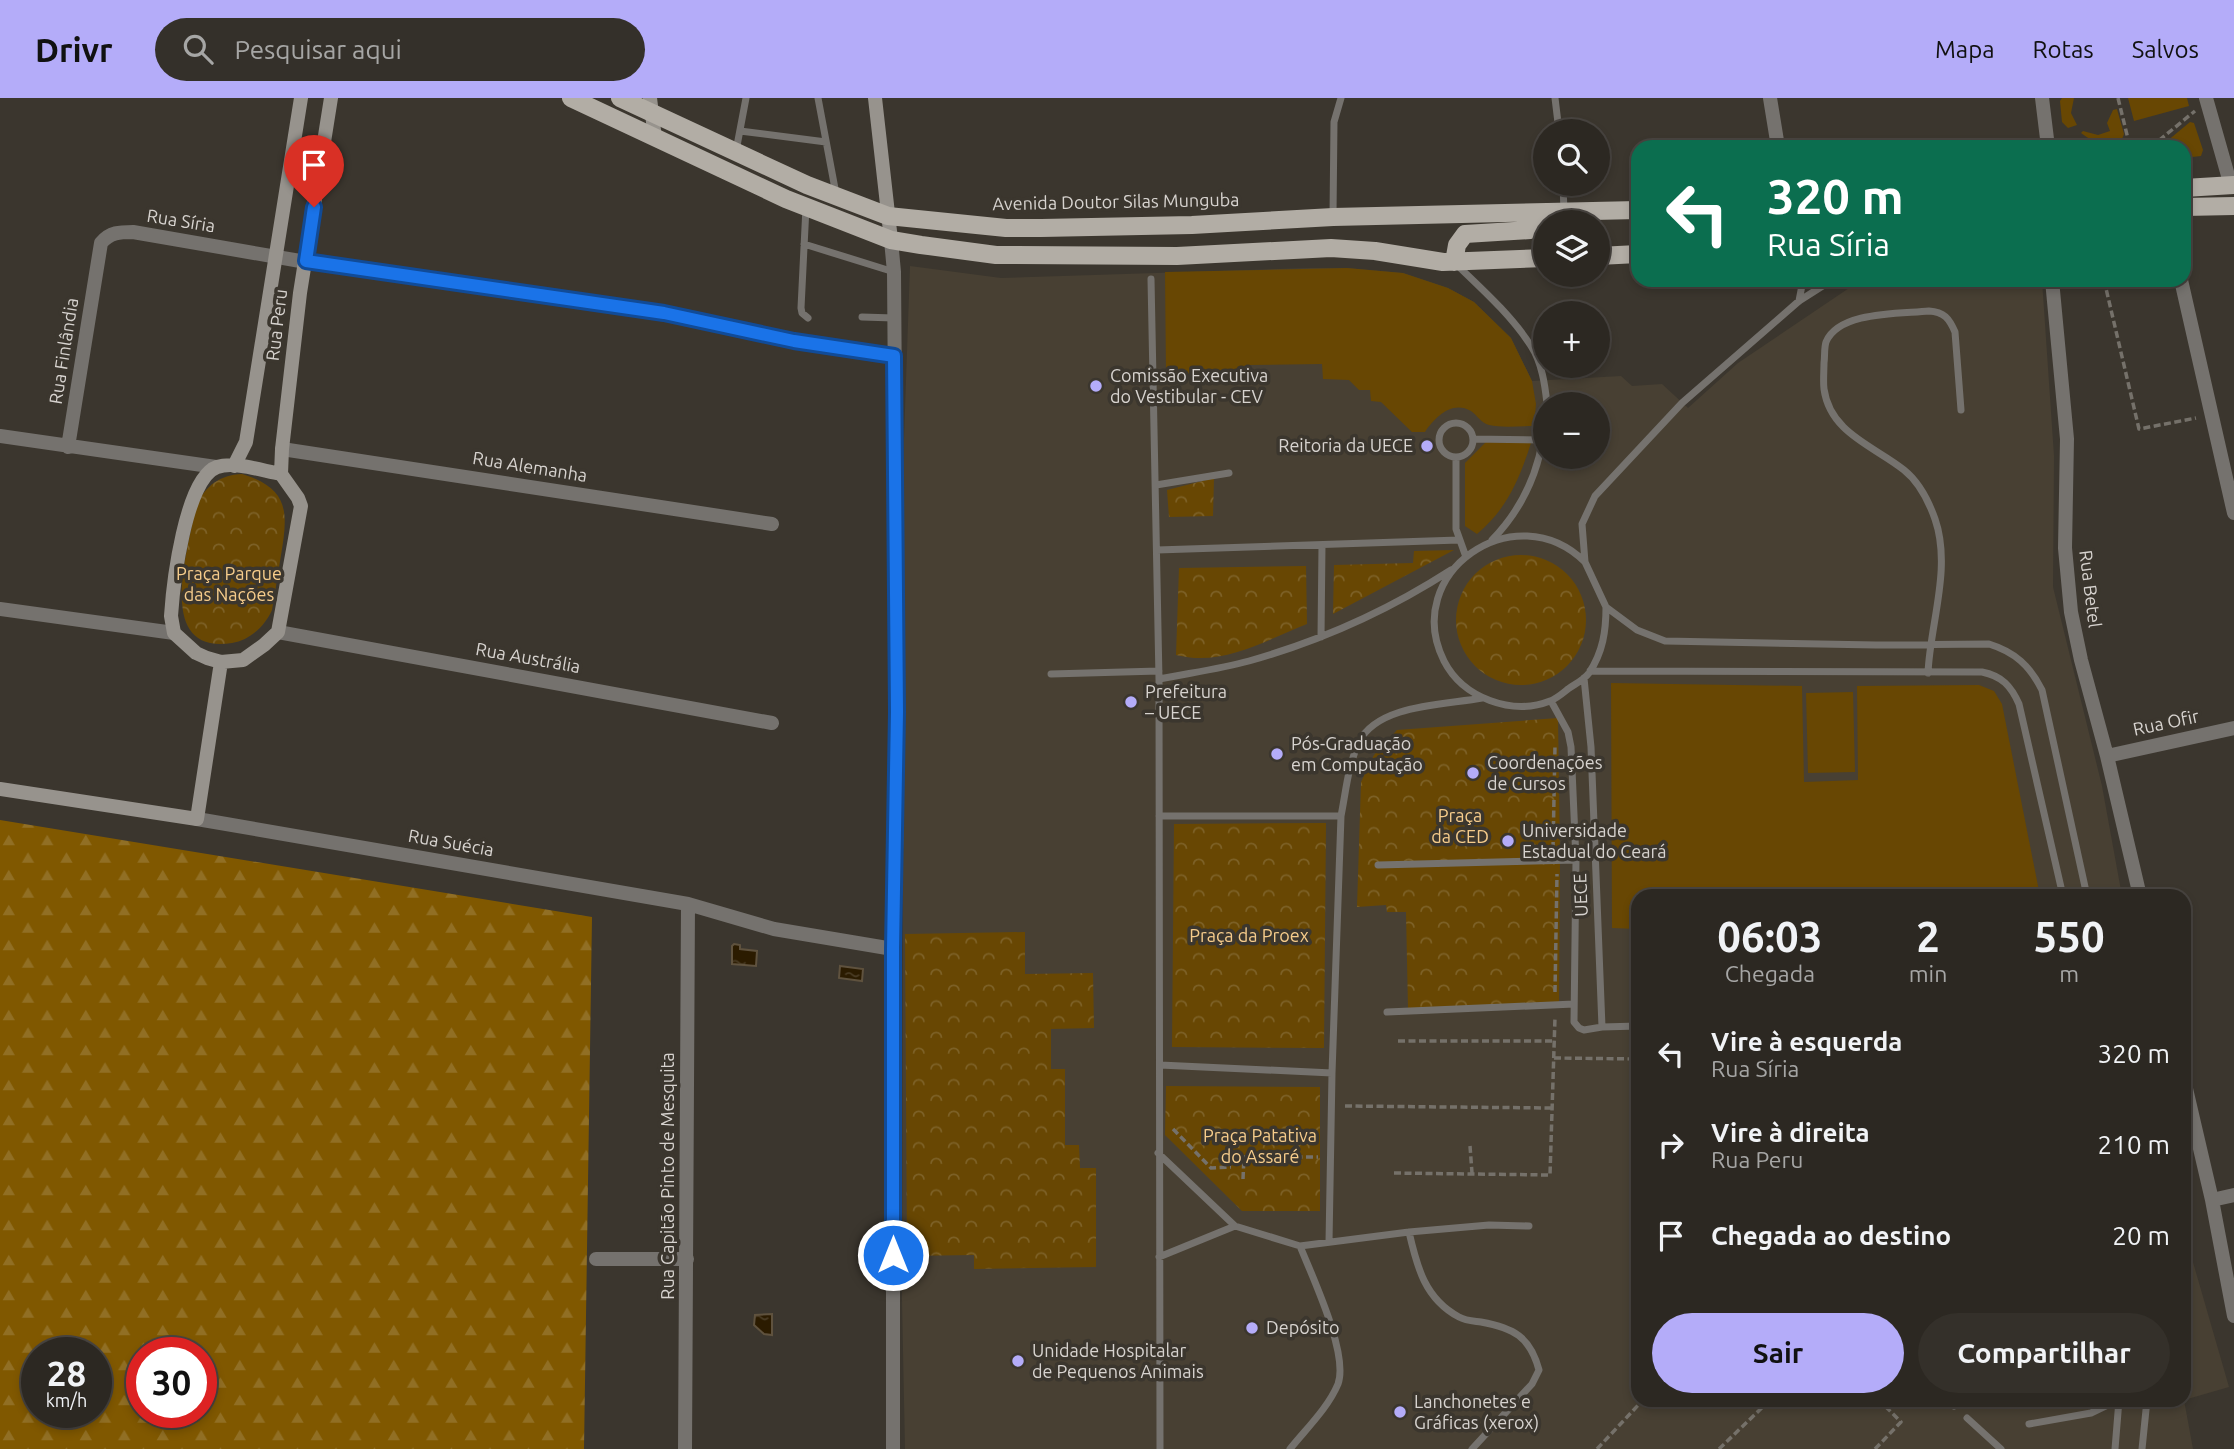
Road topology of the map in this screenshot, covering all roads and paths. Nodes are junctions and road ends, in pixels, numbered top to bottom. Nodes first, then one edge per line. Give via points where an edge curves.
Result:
1 (301, 98) edge
2 (331, 98) edge
3 (571, 98) edge
4 (620, 98) edge
5 (746, 98) edge
6 (818, 98) edge
7 (875, 98) edge
8 (1341, 98) edge
9 (1555, 98) edge
10 (1770, 98) edge
11 (2042, 98) edge
12 (2118, 98) edge
13 (2120, 104) junction
14 (2201, 104) edge
15 (2113, 105) dead end
16 (651, 106) edge
17 (1558, 119) edge
18 (740, 131) junction
19 (655, 138) junction
20 (1777, 140) edge
21 (2047, 140) edge
22 (2128, 140) edge
23 (2159, 140) edge
24 (826, 142) junction
25 (736, 152) junction
26 (2232, 186) edge
27 (2191, 188) edge
28 (837, 197) junction
29 (806, 206) junction
30 (2234, 206) edge
31 (2191, 207) edge
32 (1631, 210) edge
33 (1610, 211) edge
34 (1533, 214) edge
35 (888, 216) junction
36 (1333, 217) junction
37 (1533, 228) edge
38 (891, 240) junction
39 (804, 244) junction
40 (1631, 254) edge
41 (1610, 255) edge
42 (276, 256) junction
43 (1533, 259) edge
44 (98, 261) joint
45 (306, 261) junction
46 (1454, 262) junction
47 (894, 272) junction
48 (1151, 279) dead end
49 (1802, 287) edge
50 (1821, 287) edge
51 (2053, 287) edge
52 (2107, 287) edge
53 (2183, 287) edge
54 (1799, 301) junction
55 (862, 317) dead end
56 (808, 318) dead end
57 (894, 318) junction
58 (894, 356) junction
59 (1545, 392) edge
60 (1961, 410) dead end
61 (2212, 415) junction
62 (0, 436) edge
63 (1473, 439) junction
64 (1533, 440) edge
65 (68, 447) junction
66 (282, 449) junction
67 (1456, 457) junction
68 (233, 466) junction
69 (216, 467) junction
70 (1537, 469) edge
71 (1229, 473) dead end
72 (281, 474) junction
73 (1156, 485) junction
74 (2234, 513) edge
75 (772, 524) dead end
76 (1491, 540) junction
77 (1459, 541) junction
78 (1322, 545) junction
79 (1157, 550) junction
80 (1466, 557) junction
81 (1585, 562) junction
82 (1451, 570) junction
83 (1605, 607) junction
84 (0, 609) edge
85 (278, 632) junction
86 (174, 633) junction
87 (1321, 637) junction
88 (1929, 644) junction
89 (221, 662) junction
90 (1928, 673) junction
91 (1051, 674) dead end
92 (1159, 675) junction
93 (1587, 675) junction
94 (1482, 698) junction
95 (1551, 701) junction
96 (772, 723) dead end
97 (2234, 728) edge
98 (1555, 747) dead end
99 (2107, 756) junction
100 (0, 789) edge
101 (1159, 816) junction
102 (1341, 816) junction
103 (197, 819) junction
104 (1576, 860) junction
105 (1557, 861) junction
106 (1378, 865) dead end
107 (2061, 889) edge
108 (2085, 889) edge
109 (2138, 889) edge
110 (688, 904) junction
111 (893, 949) junction
112 (1555, 1004) junction
113 (1574, 1004) junction
114 (1387, 1012) dead end
115 (1631, 1026) edge
116 (1602, 1027) junction
117 (1398, 1041) dead end
118 (1555, 1041) junction
119 (1554, 1058) junction
120 (1631, 1059) edge
121 (1160, 1065) junction
122 (1332, 1073) junction
123 (1331, 1106) junction
124 (1552, 1108) junction
125 (2191, 1110) edge
126 (1159, 1115) junction
127 (1319, 1146) dead end
128 (1470, 1146) dead end
129 (1158, 1153) junction
130 (1243, 1166) junction
131 (1394, 1173) dead end
132 (1472, 1173) junction
133 (1243, 1179) dead end
134 (2234, 1195) edge
135 (2212, 1199) junction
136 (1235, 1226) junction
137 (1529, 1226) dead end
138 (1409, 1232) junction
139 (1329, 1242) junction
140 (1300, 1246) junction
141 (1159, 1257) junction
142 (596, 1259) dead end
143 (687, 1259) junction
144 (2234, 1316) edge
145 (1636, 1407) edge
146 (1763, 1407) edge
147 (1886, 1407) edge
148 (2104, 1407) edge
149 (2118, 1407) edge
150 (2146, 1407) edge
151 (1967, 1418) dead end
152 (2029, 1424) dead end
153 (685, 1449) edge
154 (893, 1449) edge
155 (1160, 1449) edge
156 (1290, 1449) edge
157 (1472, 1449) edge
158 (1597, 1449) edge
159 (1719, 1449) edge
160 (1875, 1449) edge
161 (2001, 1449) edge
162 (2115, 1449) edge
163 (2142, 1449) edge

1 - 42 street, Rua Peru
2 - 45 street, Rua Peru
3 - 19 main road
4 - 16 main road, Avenida Doutor Silas Munguba
5 - 18 lane
6 - 24 lane
7 - 35 street
8 - 36 lane via 1334,122
9 - 17 lane
10 - 20 street
11 - 21 street
12 - 13 path
13 - 15 path
13 - 22 path
14 - 23 path
14 - 26 street
16 - 19 street
16 - 25 main road, Avenida Doutor Silas Munguba
18 - 24 lane
18 - 25 lane
19 - 29 main road
24 - 28 lane
25 - 28 main road, Avenida Doutor Silas Munguba
26 - 27 main road
28 - 35 main road, Avenida Doutor Silas Munguba
29 - 38 main road
29 - 39 lane
30 - 31 main road
32 - 33 main road, Avenida Doutor Silas Munguba
34 - 36 main road, Avenida Doutor Silas Munguba
35 - 36 main road, Avenida Doutor Silas Munguba via 1006,228
35 - 38 street
37 - 46 main road via 1465,234
38 - 46 main road via 996,255 1177,256 1331,247
38 - 47 street
39 - 47 lane
39 - 56 lane via 801,308
40 - 41 main road
42 - 44 street, Rua Síria via 117,232 101,243
42 - 45 street, Rua Síria
42 - 68 street, Rua Peru via 246,442
43 - 46 main road
44 - 65 street, Rua Finlândia
45 - 58 street via 664,313 794,341
45 - 66 street, Rua Peru
46 - 59 lane via 1531,346
47 - 57 street
48 - 73 lane
49 - 54 lane
50 - 54 lane
51 - 99 street, Rua Betel via 2067,439 2066,572 2081,660
52 - 61 path via 2139,429
53 - 61 street
54 - 81 lane via 1682,403 1595,496 1582,524
55 - 57 lane
57 - 58 street
58 - 111 street via 897,712
60 - 88 lane via 1955,332 1941,312 1855,319 1841,324 1825,344 1824,389 1838,422 1913,479 1936,522 1940,585
61 - 74 street
62 - 65 street
63 - 64 lane
63 - 67 lane via 1471,448
63 - 67 lane via 1463,424 1444,428 1441,447
65 - 69 street
66 - 72 street, Rua Peru
66 - 75 street, Rua Alemanha
67 - 77 lane
68 - 69 street
68 - 72 street
69 - 86 street via 203,479 187,511 172,602
70 - 76 lane via 1511,519
71 - 73 lane
72 - 85 street via 301,506
73 - 79 lane
76 - 80 lane
76 - 81 lane via 1541,537
77 - 78 lane
77 - 80 lane
78 - 79 lane
78 - 87 lane
79 - 92 lane
80 - 82 lane
81 - 83 lane
82 - 87 lane via 1419,591
82 - 94 lane via 1437,603 1436,639 1459,681
83 - 88 lane via 1637,630 1665,641
83 - 93 lane via 1601,651
84 - 86 street
85 - 89 street via 243,660
85 - 96 street, Rua Austrália
86 - 89 street via 196,653
87 - 92 lane via 1246,662
88 - 90 lane
88 - 108 lane via 1989,644 2014,654 2034,674 2042,690
89 - 103 street
90 - 93 lane
90 - 107 lane via 1982,672 1996,675 2012,689 2024,719
91 - 92 lane
92 - 101 lane
93 - 95 lane
93 - 116 lane, UECE
94 - 95 lane via 1526,706
94 - 102 lane via 1396,713 1369,729 1350,767
95 - 104 lane via 1572,747
97 - 99 street, Rua Ofir
98 - 105 path via 1552,848
99 - 109 street, Rua Betel
100 - 103 street, Rua Suécia
101 - 102 lane
101 - 121 lane
102 - 122 lane
103 - 110 street, Rua Suécia
104 - 105 lane
104 - 113 lane
105 - 106 lane
105 - 112 path
110 - 111 street, Rua Suécia via 774,929
110 - 143 street, Rua Capitão Pinto de Mesquita
111 - 154 street
112 - 113 lane
112 - 114 lane
112 - 118 path
113 - 116 lane via 1574,1022 1579,1028
115 - 116 lane
117 - 118 path
118 - 119 path
119 - 120 path
119 - 124 path
121 - 122 lane
121 - 126 lane
122 - 123 lane
123 - 124 path
123 - 139 lane
124 - 132 path via 1550,1175
125 - 135 street
126 - 129 lane
126 - 130 path via 1211,1168
127 - 130 path via 1318,1157 1244,1157
128 - 132 path
129 - 136 lane
129 - 141 lane
130 - 133 path
131 - 132 path
134 - 135 street
135 - 144 street
136 - 140 lane
136 - 141 lane
137 - 138 lane
138 - 139 lane
138 - 157 lane via 1421,1278 1435,1298 1462,1319 1511,1329 1533,1353 1539,1370 1532,1384
139 - 140 lane
140 - 156 lane via 1329,1321 1340,1370 1330,1399
141 - 155 lane
142 - 143 street
143 - 153 street, Rua Capitão Pinto de Mesquita
145 - 158 path
146 - 159 path
147 - 160 path via 1901,1422
148 - 152 lane
149 - 162 lane
150 - 163 lane
151 - 161 lane

